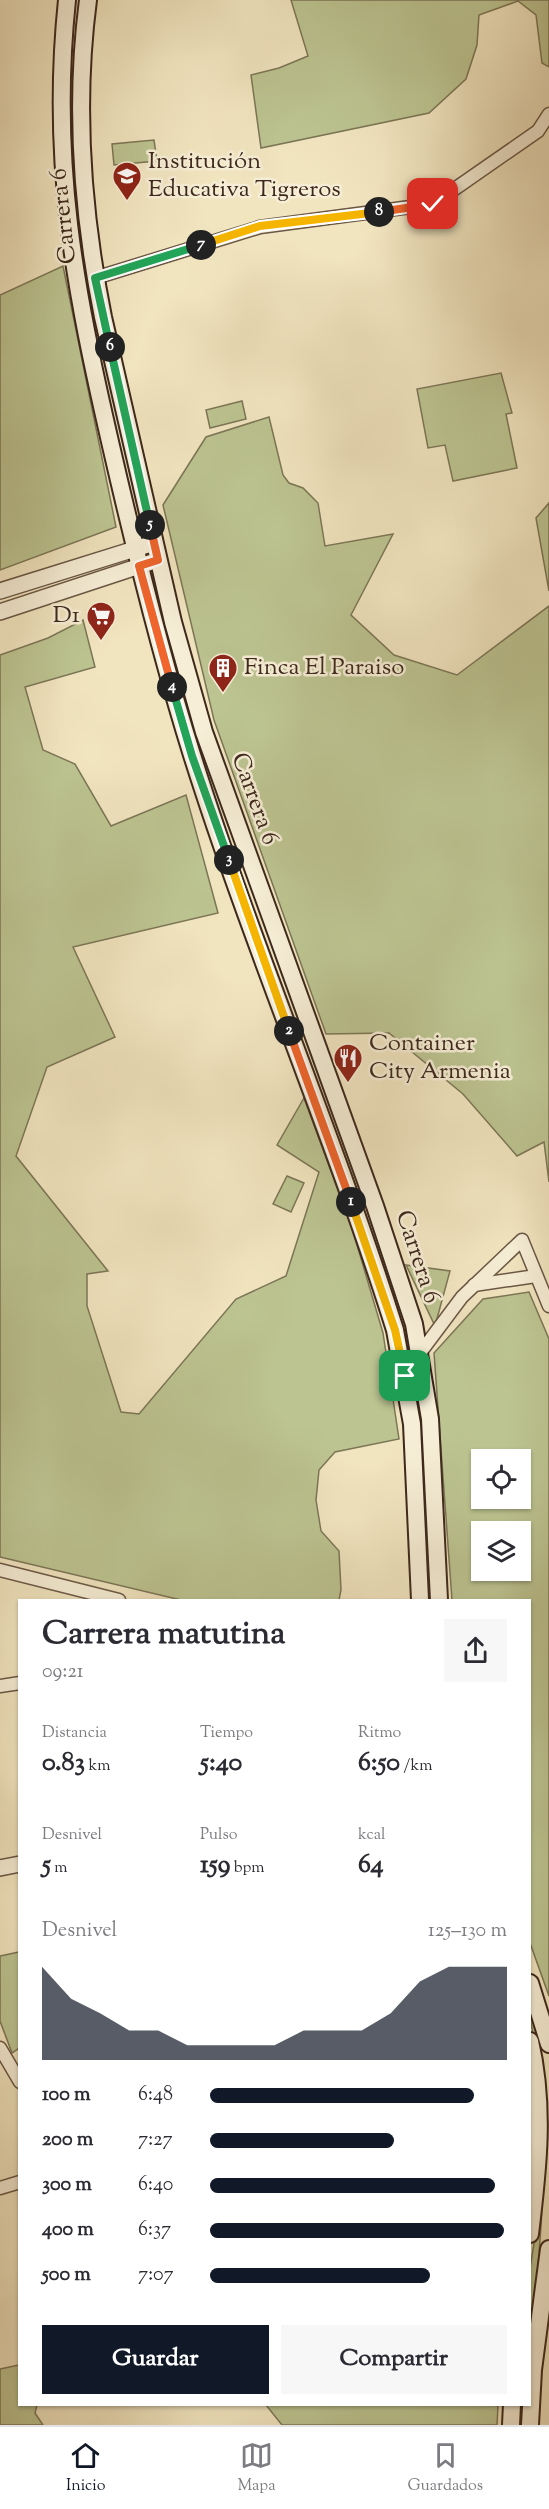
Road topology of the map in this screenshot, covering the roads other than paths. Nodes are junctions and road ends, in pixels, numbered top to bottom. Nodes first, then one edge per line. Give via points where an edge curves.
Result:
1 (67, 0) edge
2 (88, 0) edge
3 (549, 114) edge
4 (81, 138) junction
5 (60, 139) junction
6 (95, 278) junction
7 (154, 543) junction
8 (135, 548) junction
9 (158, 560) junction
10 (139, 566) junction
11 (0, 591) edge
12 (0, 612) edge
13 (536, 1276) junction
14 (474, 1285) junction
15 (549, 1306) edge
16 (420, 1353) junction
17 (0, 1570) edge
18 (88, 1597) edge
19 (109, 1599) edge
20 (420, 1599) edge
21 (439, 1599) edge
22 (18, 1683) edge
23 (0, 1686) edge
24 (18, 1864) edge
25 (0, 1868) edge
26 (531, 1986) edge
27 (549, 2044) edge
28 (0, 2048) edge
29 (531, 2049) edge
30 (18, 2079) edge
31 (18, 2183) edge
32 (0, 2188) edge
33 (531, 2226) edge
34 (549, 2249) edge
35 (546, 2299) edge
36 (512, 2406) edge
37 (511, 2425) edge
38 (530, 2425) edge

1 - 5 main road
2 - 4 main road, Carrera 6
3 - 6 street via 538,131 433,204 260,226
4 - 5 street
4 - 6 main road, Carrera 6
5 - 8 main road via 82,317
6 - 7 main road, Carrera 6
7 - 8 street
7 - 9 main road, Carrera 6
8 - 10 main road
8 - 11 street
9 - 10 street
9 - 16 main road, Carrera 6 via 204,732 375,1206
10 - 12 street
10 - 20 main road via 192,756 395,1330 412,1424
13 - 14 street
13 - 14 street via 522,1240
13 - 15 street
14 - 16 street
16 - 21 main road, Carrera 6 via 430,1419
17 - 18 street
18 - 19 street
22 - 23 street
24 - 25 street
26 - 27 main road
28 - 30 street
29 - 33 main road via 539,2112 539,2159
31 - 32 street
34 - 35 main road
35 - 38 main road via 533,2370
36 - 37 main road

